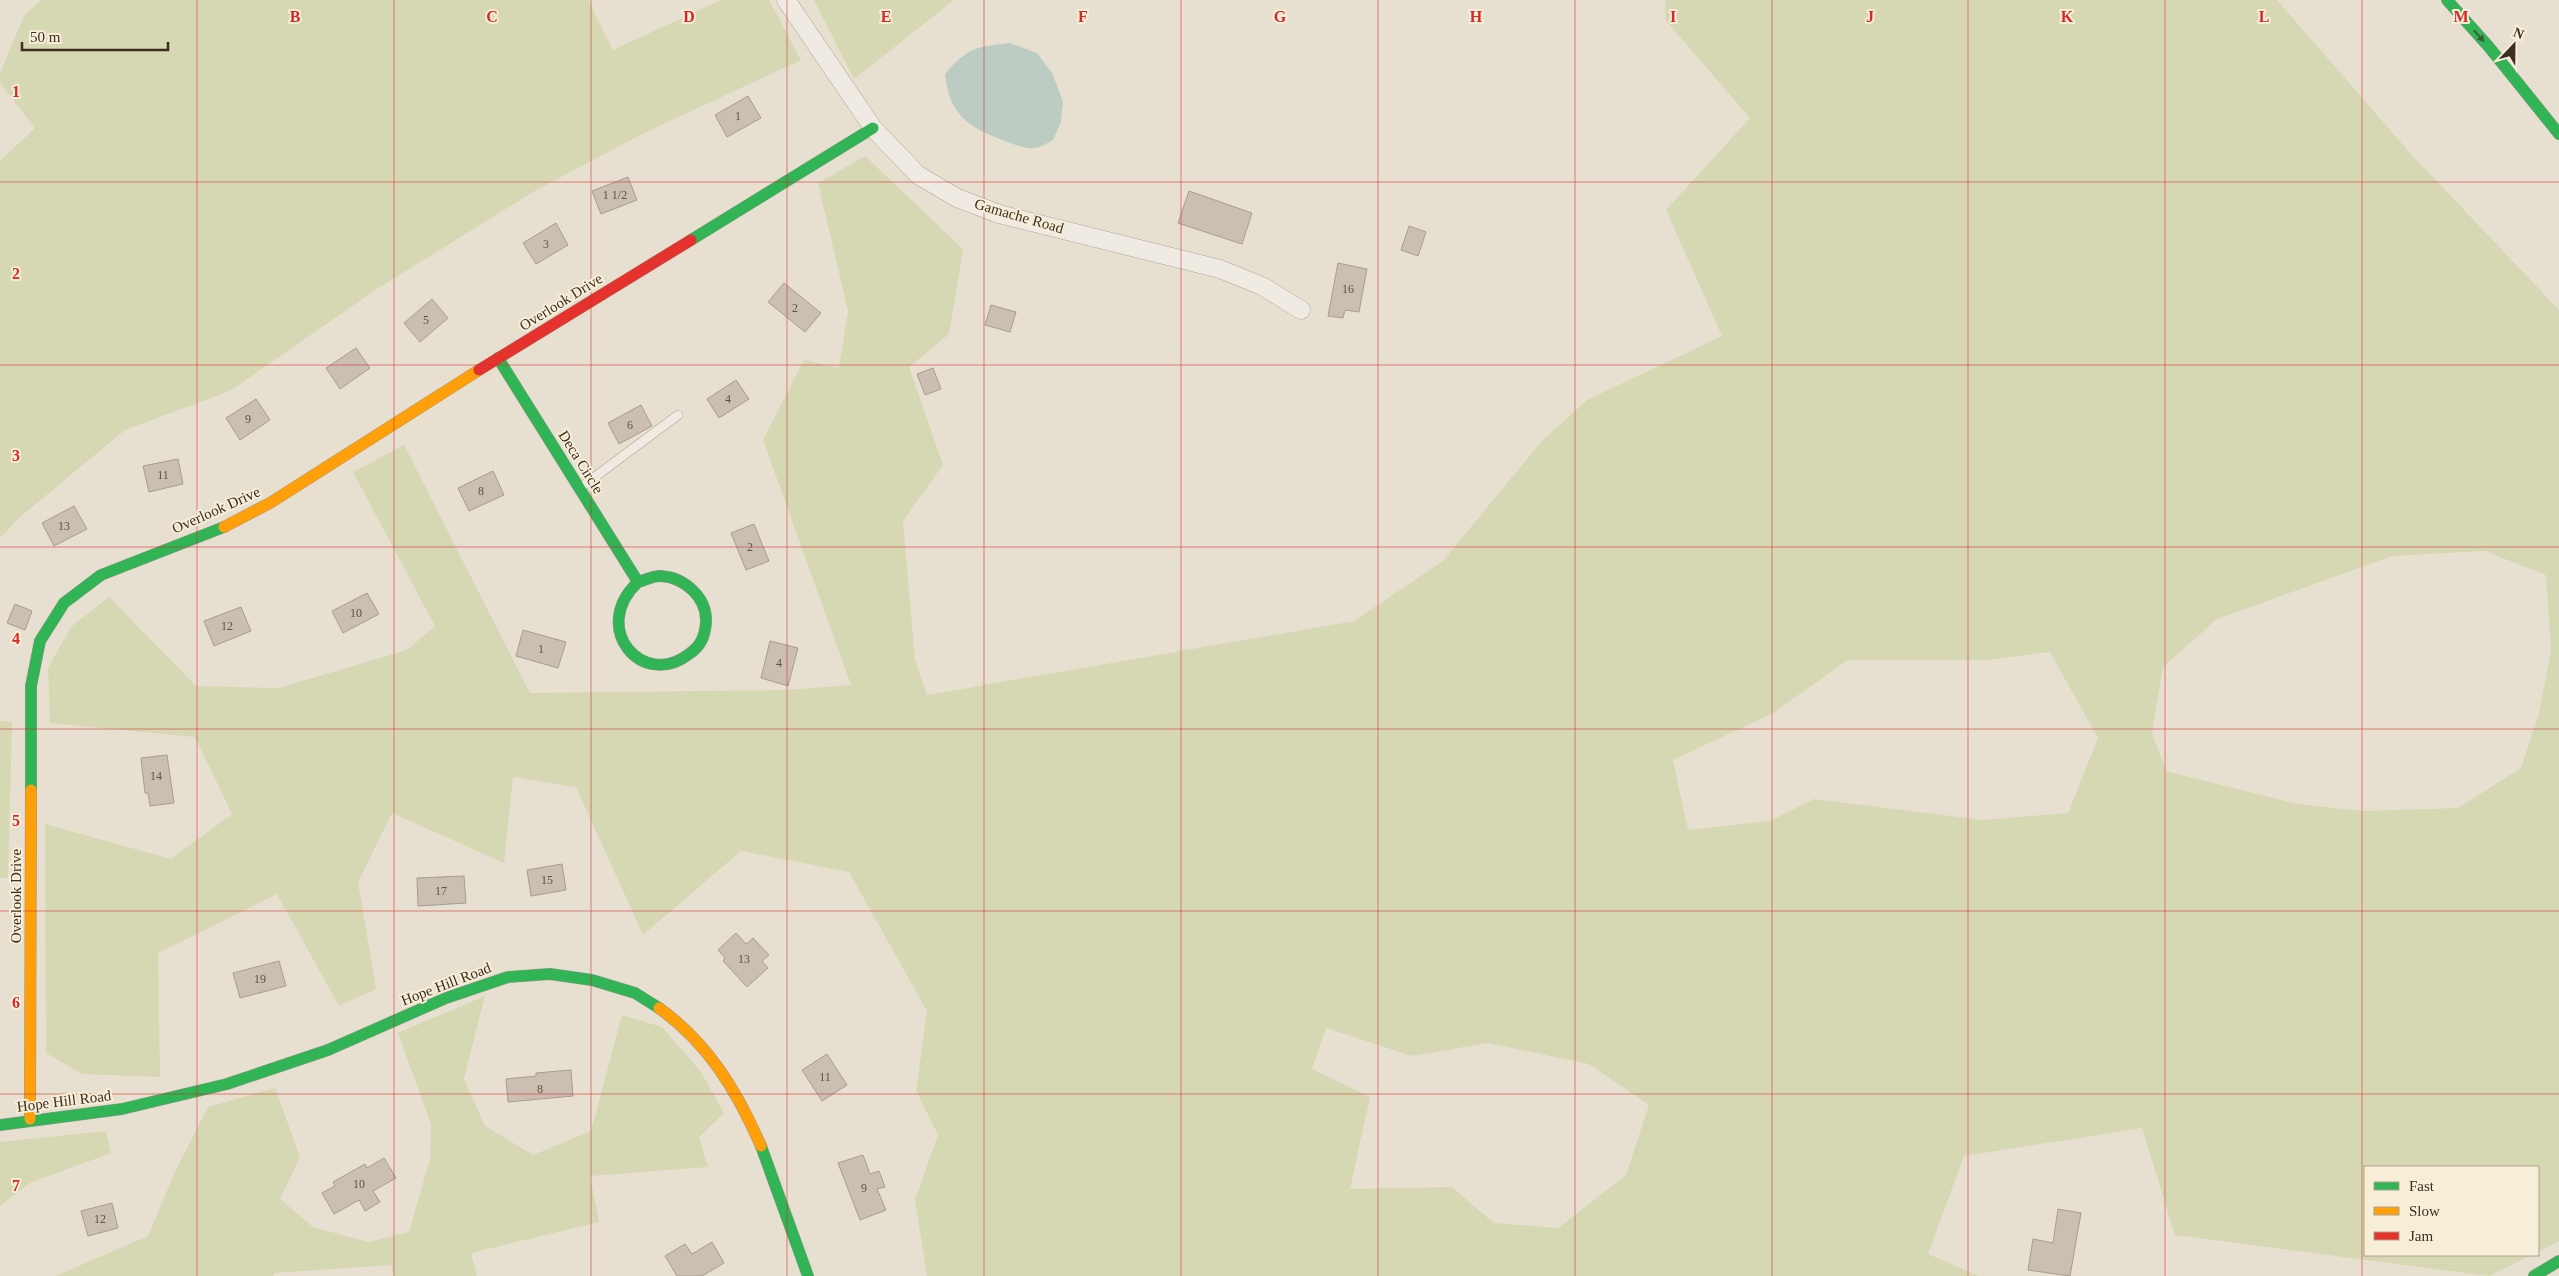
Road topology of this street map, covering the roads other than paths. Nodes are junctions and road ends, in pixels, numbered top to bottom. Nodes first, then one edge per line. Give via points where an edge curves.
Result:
1 (786, 0) edge
2 (2446, 0) edge
3 (873, 128) junction
4 (2559, 134) edge
5 (1301, 310) dead end
6 (498, 358) junction
7 (678, 415) dead end
8 (579, 488) junction
9 (638, 582) junction
10 (30, 1119) junction
11 (0, 1125) edge
12 (2559, 1262) edge
13 (808, 1276) edge
14 (2534, 1276) edge

1 - 3 street, Gamache Road
2 -> 4 main road via 2489,47
3 - 5 street, Gamache Road via 918,175 956,198 999,214 1220,268 1262,286
3 - 6 main road, Overlook Drive
6 - 8 main road, Deca Circle
6 - 10 main road, Overlook Drive via 270,503 229,524 101,575 64,603 50,621 40,641 31,686
7 - 8 lane
8 - 9 main road, Deca Circle
9 - 9 main road via 625,594 618,609 617,627 623,643 635,656 651,663 668,664 685,658 698,646 705,630 706,613 699,596 688,584 672,576 654,576
10 - 11 main road, Hope Hill Road
10 - 13 main road, Hope Hill Road via 92,1115 245,1080 309,1058 454,994 498,980 543,974 588,978 632,992 671,1014 688,1029 731,1082 750,1123
12 - 14 main road

